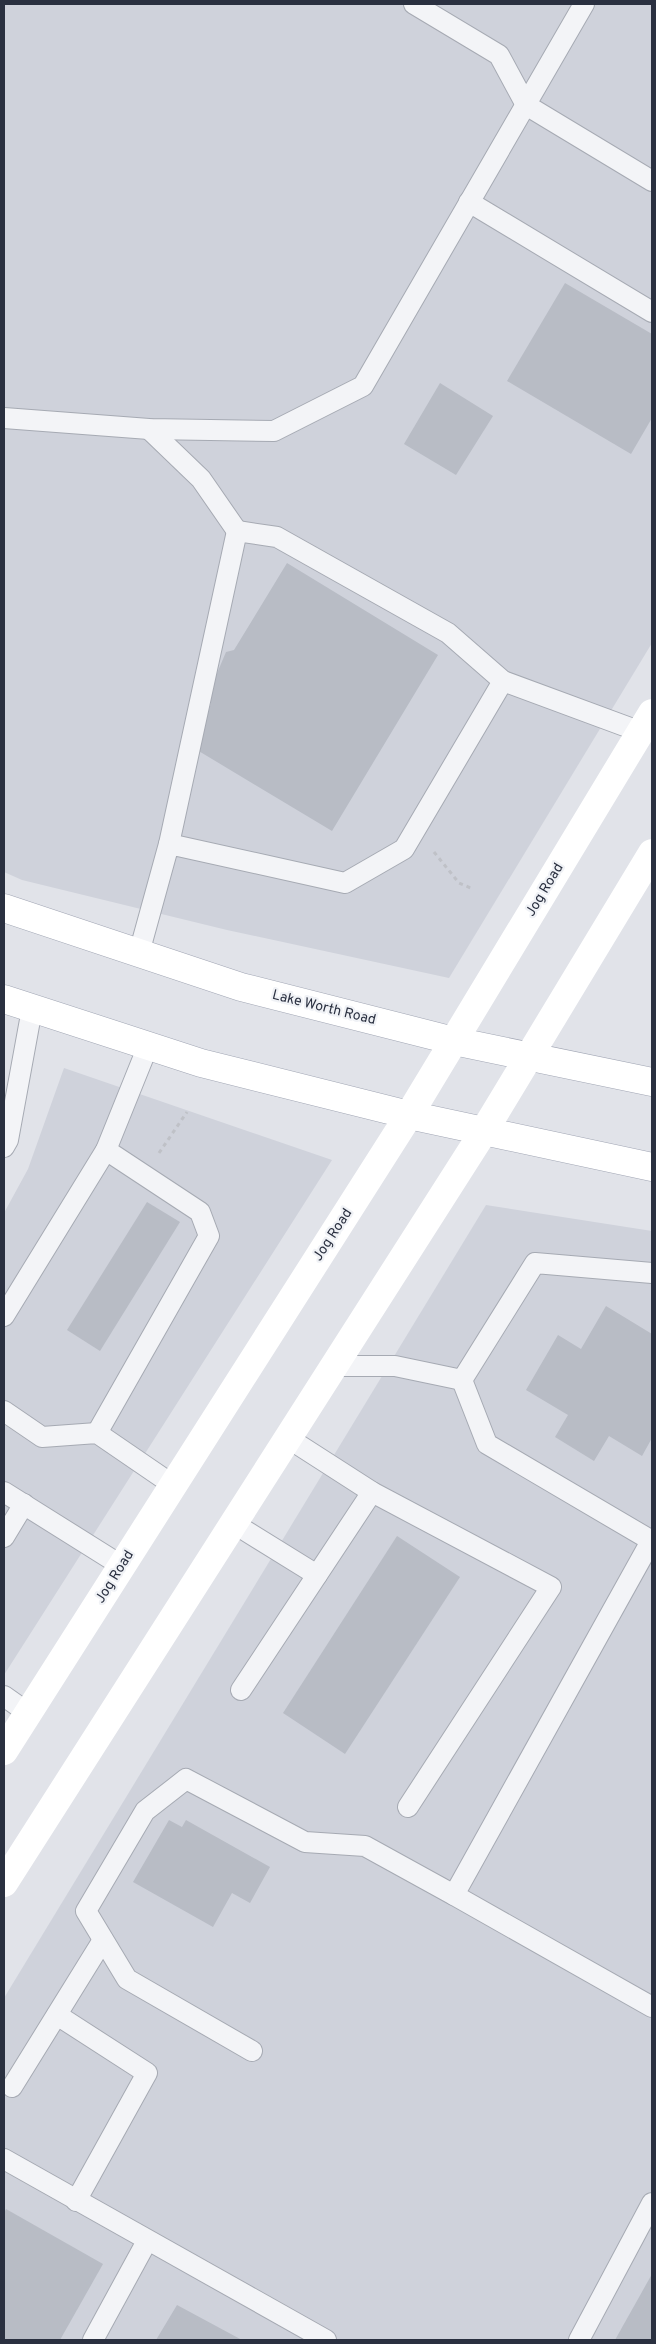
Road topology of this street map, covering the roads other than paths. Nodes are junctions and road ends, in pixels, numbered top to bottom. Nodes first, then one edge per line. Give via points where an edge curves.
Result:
1 (414, 4) edge
2 (584, 4) edge
3 (526, 105) junction
4 (652, 181) edge
5 (469, 202) junction
6 (652, 312) edge
7 (4, 418) edge
8 (149, 429) junction
9 (238, 531) junction
10 (504, 681) junction
11 (647, 722) edge
12 (170, 844) junction
13 (652, 853) edge
14 (4, 908) edge
15 (139, 953) junction
16 (4, 999) edge
17 (32, 1009) junction
18 (454, 1041) junction
19 (148, 1046) junction
20 (529, 1057) junction
21 (652, 1082) edge
22 (409, 1115) junction
23 (484, 1131) junction
24 (4, 1147) edge
25 (106, 1150) junction
26 (652, 1167) edge
27 (652, 1273) edge
28 (4, 1316) edge
29 (333, 1366) junction
30 (462, 1380) junction
31 (4, 1411) edge
32 (97, 1433) junction
33 (288, 1438) junction
34 (173, 1485) junction
35 (4, 1492) edge
36 (372, 1492) junction
37 (24, 1504) junction
38 (233, 1523) junction
39 (4, 1537) edge
40 (652, 1541) edge
41 (122, 1566) junction
42 (317, 1575) junction
43 (241, 1690) dead end
44 (4, 1696) edge
45 (28, 1712) junction
46 (4, 1751) edge
47 (408, 1807) dead end
48 (4, 1883) edge
49 (454, 1895) junction
50 (103, 1940) junction
51 (652, 2007) edge
52 (56, 2015) junction
53 (252, 2051) dead end
54 (12, 2087) dead end
55 (4, 2159) edge
56 (76, 2201) junction
57 (652, 2203) edge
58 (147, 2241) junction
59 (94, 2340) edge
60 (326, 2340) edge
61 (579, 2340) edge

1 - 3 lane via 499,54
2 - 3 lane
3 - 4 lane
3 - 5 lane
5 - 6 lane
5 - 8 lane via 363,386 274,431
7 - 8 lane
8 - 9 lane via 201,479
9 - 10 lane via 277,537 440,628
9 - 12 lane
10 - 11 lane
10 - 12 lane via 404,849 345,883
11 - 18 main road, Jog Road
12 - 15 lane
13 - 20 main road
14 - 15 main road, Lake Worth Road
15 - 18 main road, Lake Worth Road via 241,987
16 - 17 main road
17 - 19 main road
17 - 24 lane via 8,1140
18 - 20 main road, Lake Worth Road
18 - 22 main road, Jog Road
19 - 22 main road via 201,1063
19 - 25 lane
20 - 21 main road, Lake Worth Road
20 - 23 main road
22 - 23 main road
22 - 34 main road, Jog Road
23 - 26 main road
23 - 29 main road
25 - 28 lane
25 - 32 lane via 200,1212 209,1236
27 - 30 lane via 535,1263
29 - 30 lane via 395,1366
29 - 33 main road
30 - 40 lane via 487,1444
31 - 32 lane via 42,1437
32 - 34 lane
33 - 36 lane
33 - 38 main road
34 - 41 main road, Jog Road
35 - 37 lane
36 - 42 lane
36 - 47 lane via 551,1587
37 - 39 lane
37 - 41 lane
38 - 42 lane
38 - 48 main road
40 - 49 lane
41 - 45 main road, Jog Road
42 - 43 lane
44 - 45 lane
45 - 46 main road, Jog Road
49 - 50 lane via 365,1846 305,1842 186,1779 145,1811 86,1911
49 - 51 lane
50 - 52 lane
50 - 53 lane via 127,1979
52 - 54 lane
52 - 56 lane via 147,2073
55 - 56 lane
56 - 58 lane
57 - 61 lane
58 - 59 lane
58 - 60 lane

